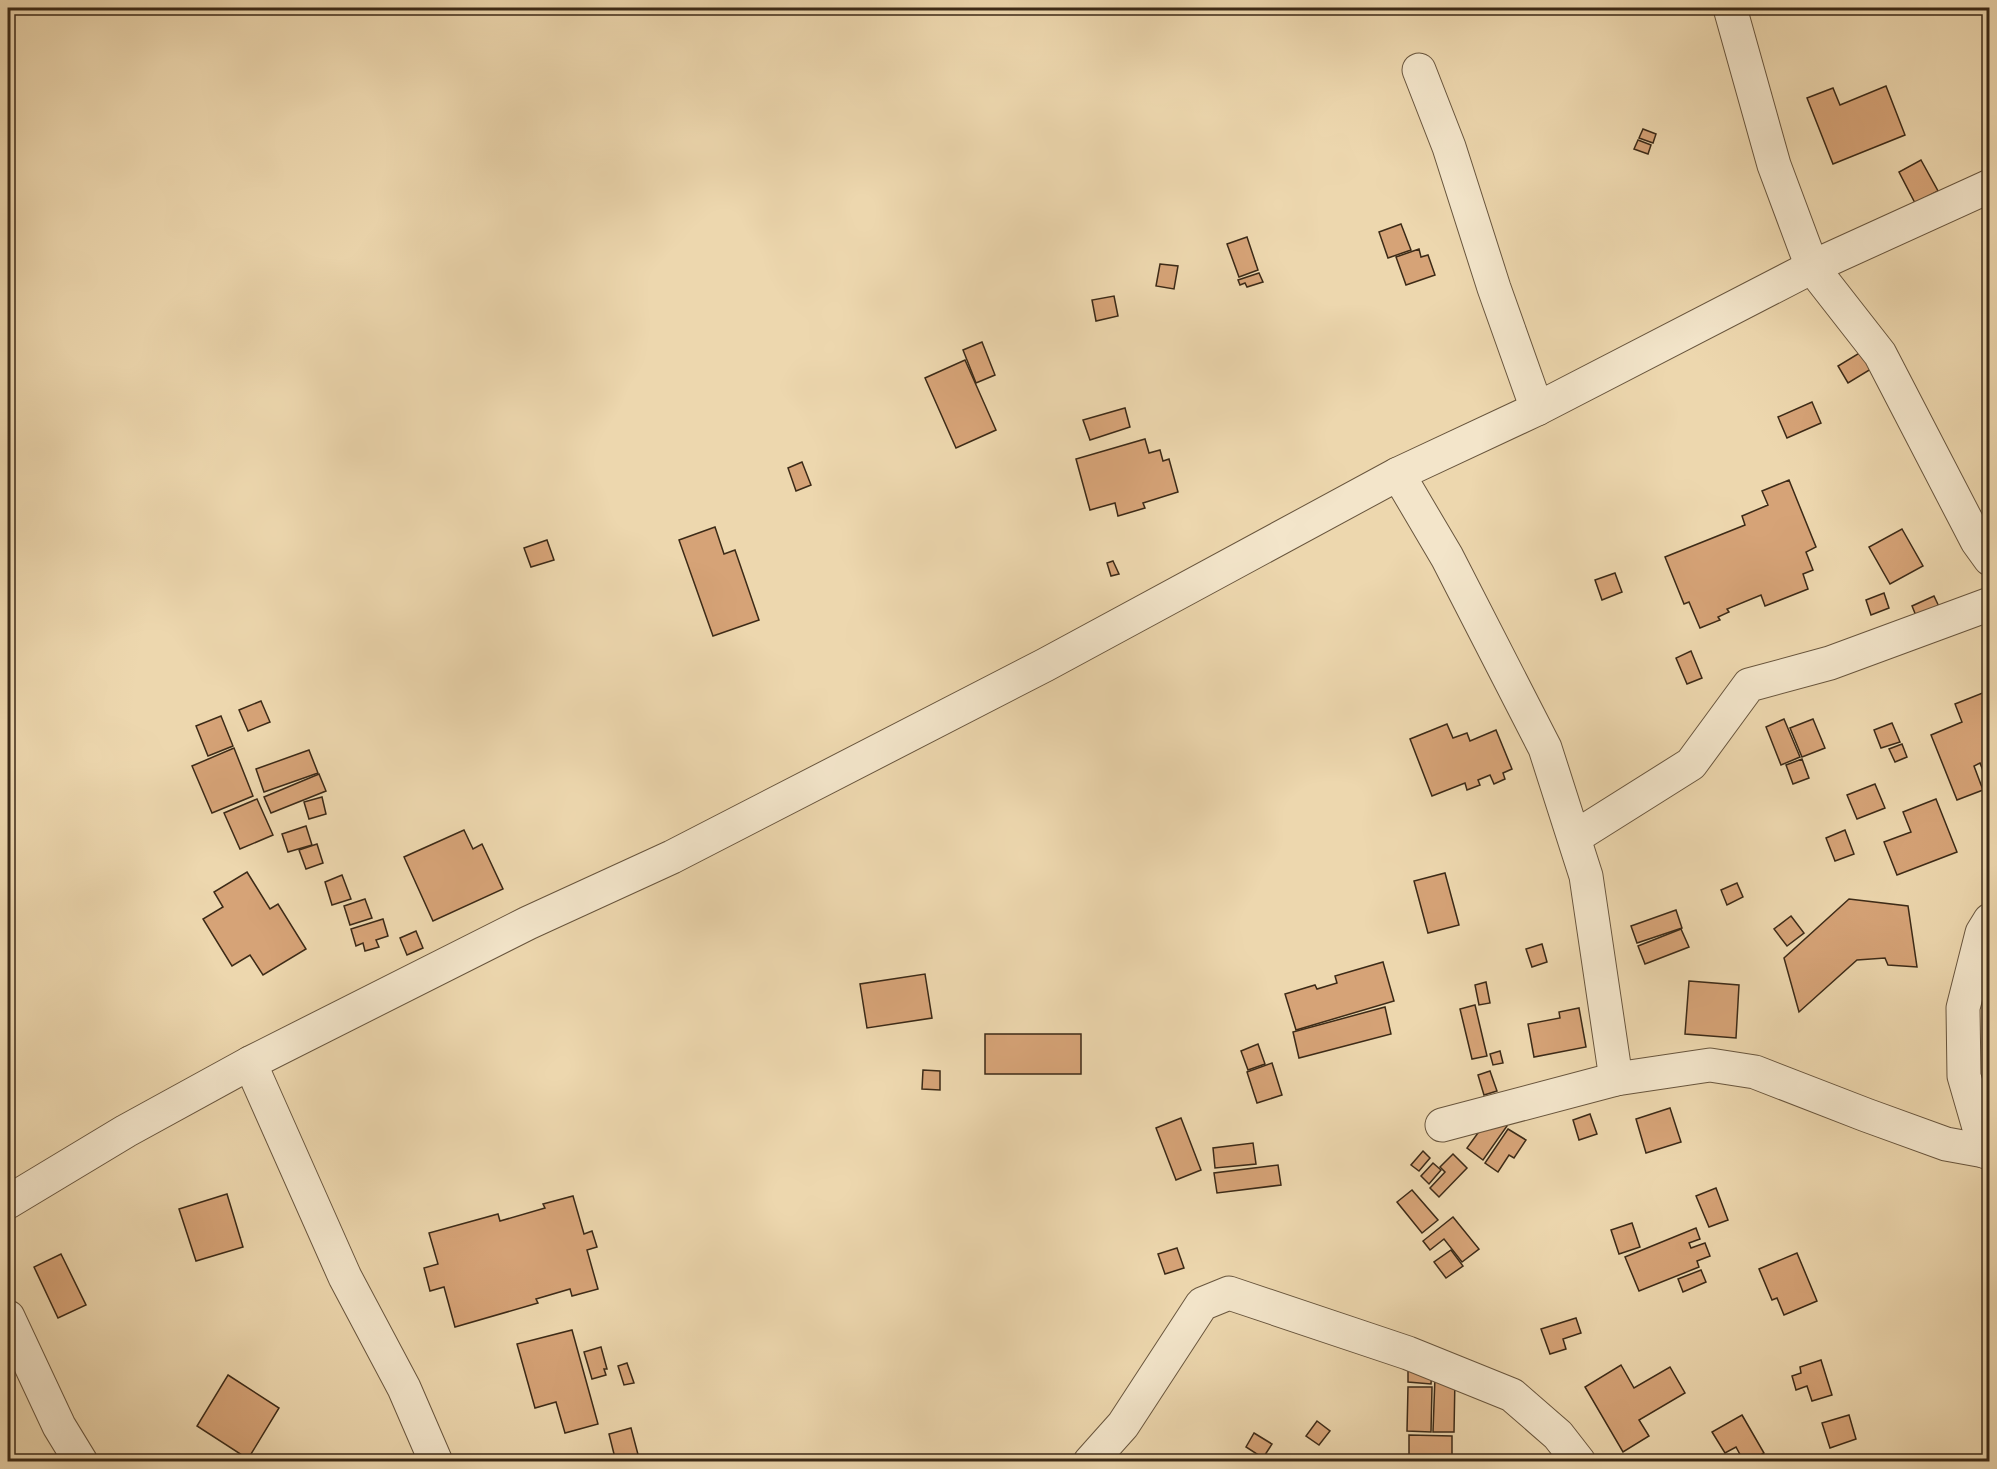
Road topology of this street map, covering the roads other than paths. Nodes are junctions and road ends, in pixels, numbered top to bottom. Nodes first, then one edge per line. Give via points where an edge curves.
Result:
1 (1730, 8) edge
2 (1419, 70) dead end
3 (1989, 186) edge
4 (1812, 267) junction
5 (1537, 409) junction
6 (1398, 474) junction
7 (1989, 559) edge
8 (1989, 604) edge
9 (1575, 837) junction
10 (1989, 920) edge
11 (250, 1063) junction
12 (1616, 1079) junction
13 (1442, 1125) dead end
14 (1988, 1152) edge
15 (8, 1202) edge
16 (8, 1317) edge
17 (81, 1461) edge
18 (436, 1461) edge
19 (1090, 1461) edge
20 (1580, 1461) edge

1 - 4 street via 1774,165
2 - 5 street via 1449,147
3 - 4 street
4 - 5 street
4 - 7 street via 1880,354
5 - 6 street
6 - 9 street via 1447,557 1545,748
6 - 11 street via 1045,665 672,857 528,923
8 - 9 street via 1830,663 1749,685 1691,764
9 - 12 street via 1586,876
10 - 14 street via 1982,933 1963,1008 1964,1076
11 - 15 street
11 - 18 street via 345,1277 404,1388
12 - 13 street
12 - 14 street via 1710,1065 1755,1072 1946,1144
16 - 17 street via 59,1426
19 - 20 street via 1123,1425 1202,1304 1229,1293 1408,1353 1512,1395 1558,1435

